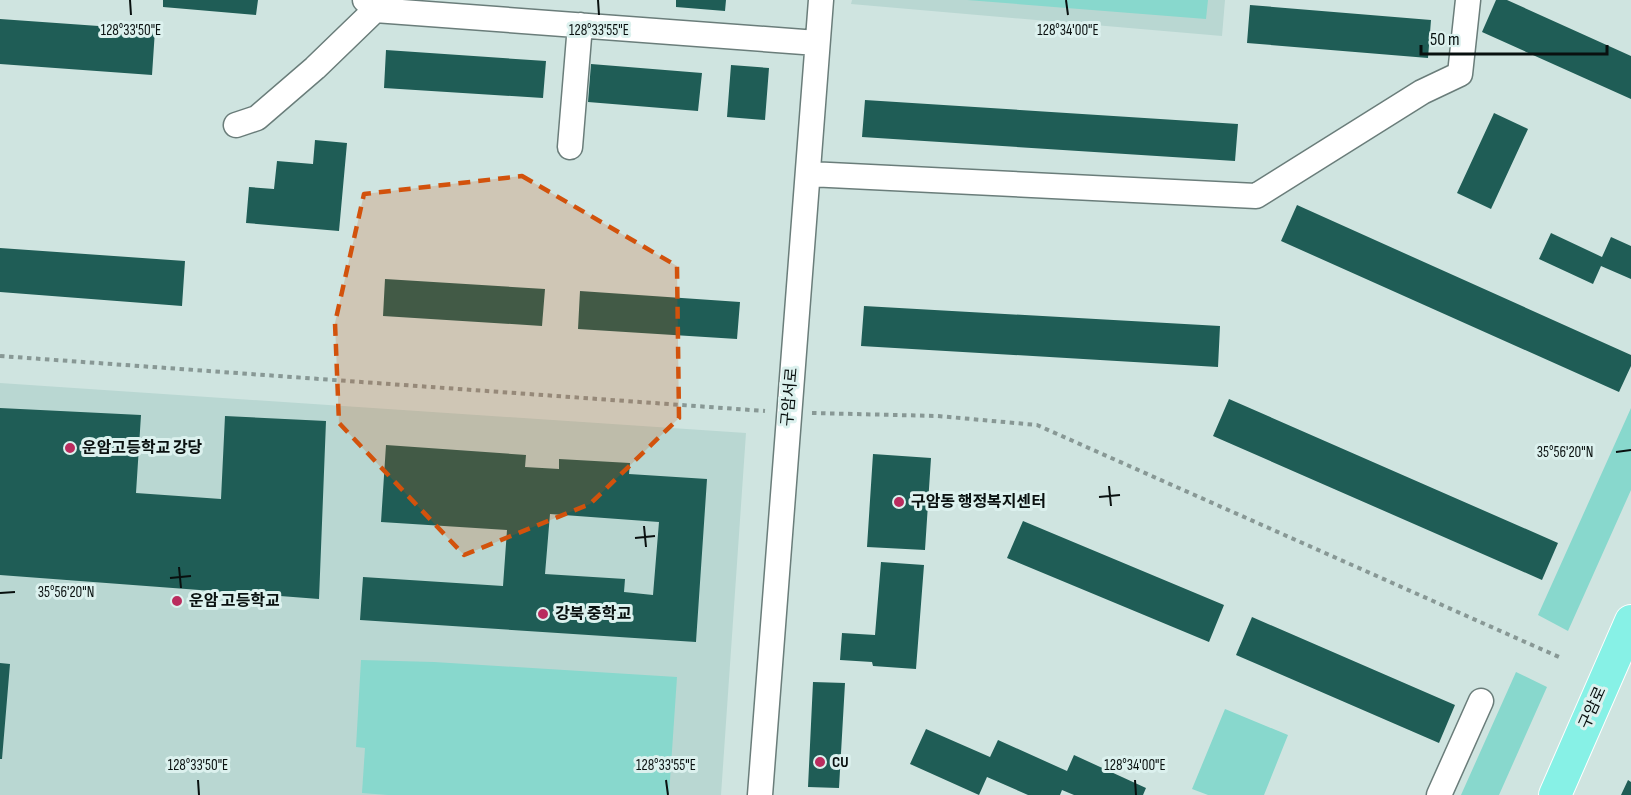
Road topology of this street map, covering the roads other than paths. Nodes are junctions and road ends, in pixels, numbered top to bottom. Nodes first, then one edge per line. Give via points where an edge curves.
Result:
1 (821, 0) edge
2 (1468, 0) edge
3 (370, 5) edge
4 (580, 25) junction
5 (817, 43) junction
6 (236, 125) dead end
7 (570, 147) dead end
8 (809, 174) junction
9 (1631, 621) edge
10 (1481, 701) dead end
11 (760, 795) edge
12 (1439, 795) edge
13 (1555, 795) edge

1 - 5 street, 구암서로
2 - 8 street via 1460,74 1422,92 1256,196
3 - 4 street
3 - 6 street via 315,68 257,118
4 - 5 street
4 - 7 street
5 - 8 street, 구암서로
8 - 11 street, 구암서로
9 - 13 main road, 구암로
10 - 12 street

